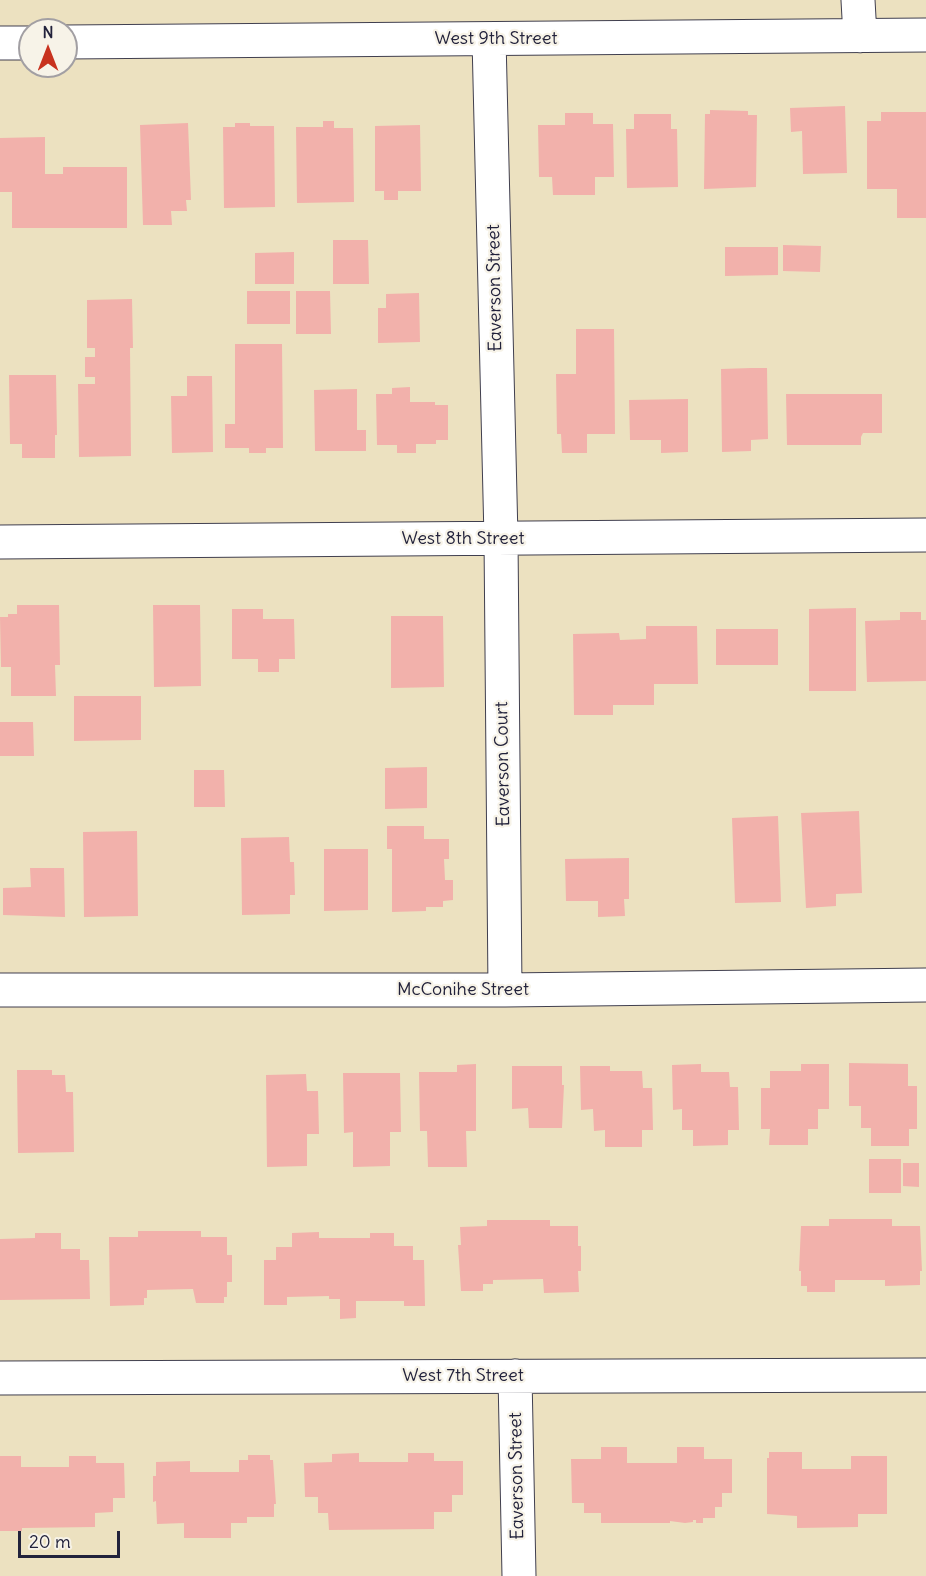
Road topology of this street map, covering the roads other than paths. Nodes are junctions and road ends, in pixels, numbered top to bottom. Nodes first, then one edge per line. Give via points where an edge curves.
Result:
1 (858, 0) edge
2 (926, 35) edge
3 (860, 36) junction
4 (489, 39) junction
5 (78, 42) edge
6 (0, 43) edge
7 (18, 43) edge
8 (926, 535) edge
9 (501, 538) junction
10 (0, 542) edge
11 (926, 985) edge
12 (0, 990) edge
13 (505, 990) junction
14 (926, 1375) edge
15 (515, 1376) junction
16 (0, 1378) edge
17 (519, 1576) edge

1 - 3 street
2 - 3 street, West 9th Street
3 - 4 street, West 9th Street
4 - 5 street, West 9th Street
4 - 9 street, Eaverson Street
6 - 7 street
8 - 9 street, West 8th Street
9 - 10 street, West 8th Street
9 - 13 street, Eaverson Court
11 - 13 street, McConihe Street
12 - 13 street, McConihe Street
14 - 15 street, West 7th Street
15 - 16 street, West 7th Street
15 - 17 street, Eaverson Street

